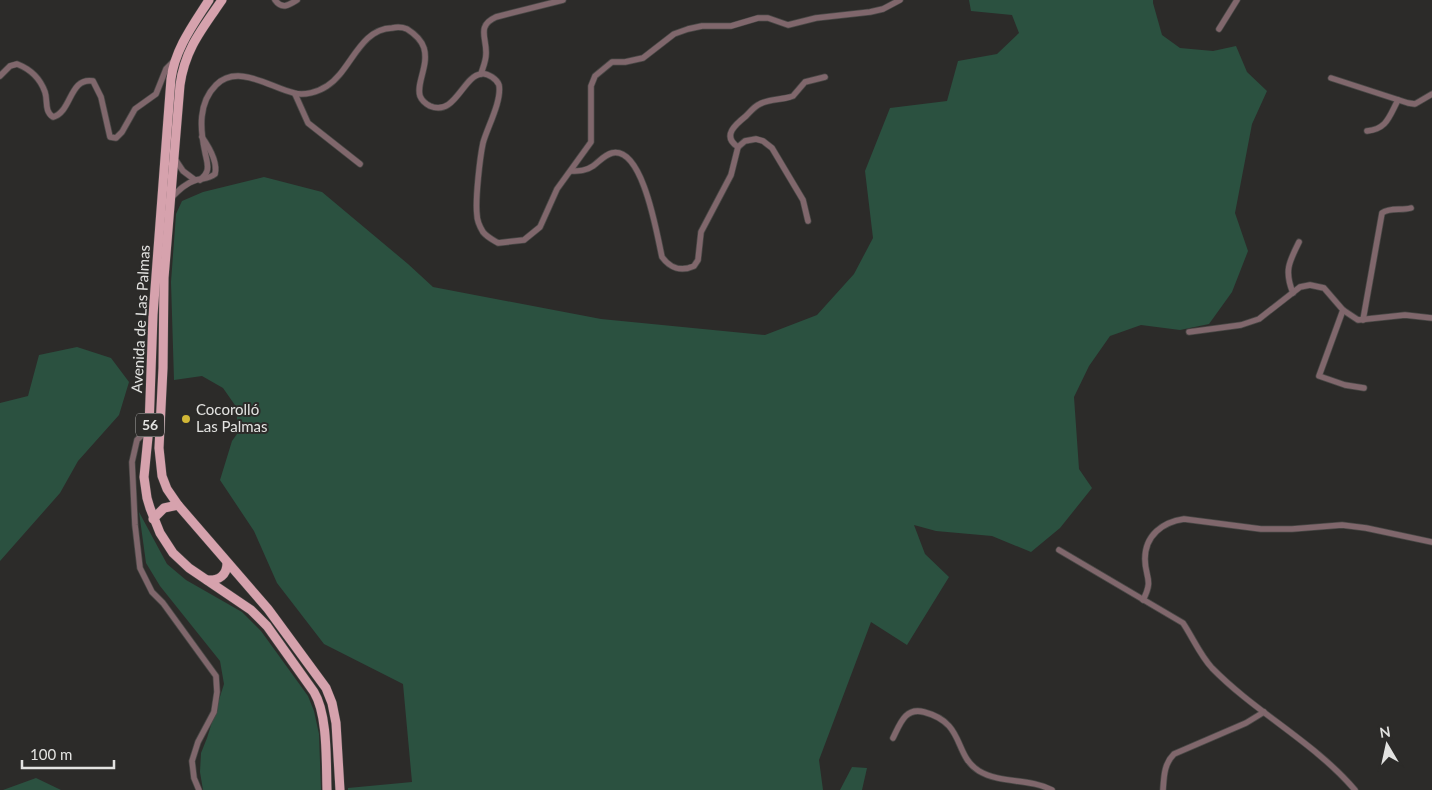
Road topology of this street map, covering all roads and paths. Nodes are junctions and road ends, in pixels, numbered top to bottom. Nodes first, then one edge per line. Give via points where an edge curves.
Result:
1 (209, 0) edge
2 (222, 0) edge
3 (276, 0) edge
4 (297, 0) edge
5 (563, 0) edge
6 (900, 0) edge
7 (1238, 0) edge
8 (1219, 28) dead end
9 (174, 61) junction
10 (481, 74) junction
11 (0, 76) edge
12 (825, 77) dead end
13 (1331, 78) dead end
14 (295, 94) junction
15 (1432, 94) edge
16 (1398, 100) junction
17 (1367, 131) dead end
18 (738, 147) junction
19 (175, 159) junction
20 (360, 164) dead end
21 (571, 171) junction
22 (197, 180) junction
23 (172, 196) junction
24 (1411, 208) dead end
25 (808, 221) dead end
26 (1299, 242) dead end
27 (1293, 293) junction
28 (1343, 310) junction
29 (1432, 318) edge
30 (1363, 320) junction
31 (1189, 332) dead end
32 (1364, 388) dead end
33 (150, 427) junction
34 (178, 505) junction
35 (154, 519) junction
36 (1432, 542) edge
37 (1059, 550) dead end
38 (228, 562) junction
39 (207, 580) junction
40 (1143, 600) junction
41 (1264, 712) junction
42 (893, 738) dead end
43 (199, 790) edge
44 (327, 790) edge
45 (340, 790) edge
46 (1052, 790) edge
47 (1163, 790) edge
48 (1355, 790) edge

1 - 9 main road, Avenida de Las Palmas / 56
2 - 19 main road, Avenida de Las Palmas / 56 via 193,44 183,67
3 - 4 street via 284,6
5 - 10 street via 489,20 485,24 486,54
6 - 21 street via 876,11 816,18 788,25 758,18 731,26 688,29 674,34 643,58 612,62 595,76 590,86 591,142
7 - 8 street
9 - 11 street via 166,69 156,94 135,109 116,138 110,137 102,98 93,81 81,82 61,113 53,117 48,111 43,88 31,71 17,64
9 - 33 main road, Avenida de Las Palmas / 56 via 154,306
10 - 14 street via 450,104 432,107 423,102 420,95 426,60 421,40 404,28 389,28 375,33 361,45 329,85
10 - 21 street via 494,78 499,86 483,145 476,215 484,233 498,243 506,244 532,235 540,227 557,189
12 - 18 street via 805,82 793,96 758,105 732,130 732,143
13 - 16 street
14 - 20 street via 308,124
14 - 22 street via 247,77 238,76 217,84 207,98 201,117 201,136 209,146 216,171 212,176
15 - 16 street via 1415,104
16 - 17 street via 1382,127
18 - 21 street via 731,175 701,232 698,260 694,266 682,270 672,267 662,256 647,194 635,165 627,156 611,153 592,167
18 - 25 street via 745,141 756,139 772,148 802,200
19 - 22 street via 183,171
19 - 23 main road, Avenida de Las Palmas / 56
22 - 23 street via 186,184
23 - 34 main road, Avenida de Las Palmas / 56 via 164,278 159,448 162,476
24 - 30 street via 1382,213
26 - 27 street via 1289,262 1288,274
27 - 28 street via 1300,287 1317,285 1324,288
27 - 31 street via 1259,319 1241,325
28 - 30 street
28 - 32 street via 1319,376
29 - 30 street via 1396,316
33 - 35 main road, Avenida de Las Palmas / 56 via 144,478
33 - 43 street via 137,440 132,462 140,568 152,592 163,602 216,676 214,712 192,761
34 - 35 main road via 164,508
34 - 38 main road, Avenida de Las Palmas / 56
35 - 39 main road, Avenida de Las Palmas / 56 via 174,553
36 - 40 street via 1342,525 1292,530 1184,518 1173,520 1154,532 1148,542 1144,560 1150,588
37 - 40 street
38 - 39 main road via 222,577
38 - 45 main road, Avenida de Las Palmas / 56 via 268,609 329,694 336,723
39 - 44 main road, Avenida de Las Palmas / 56 via 259,617 318,698 324,726
40 - 41 street via 1183,623 1212,668
41 - 47 street via 1174,754 1164,772
41 - 48 street
42 - 46 street via 909,712 935,715 950,726 969,763 978,771 994,778 1037,783

